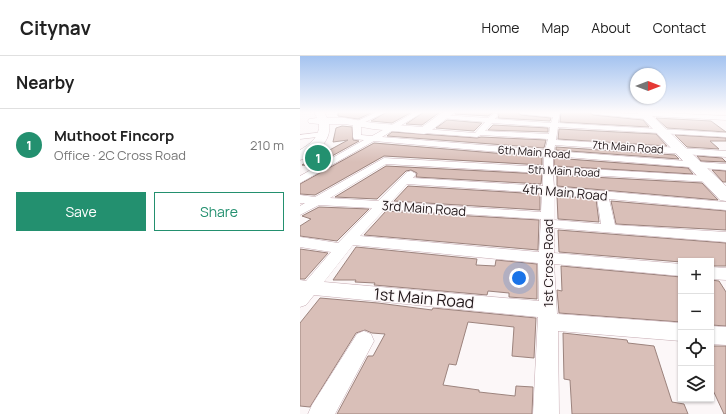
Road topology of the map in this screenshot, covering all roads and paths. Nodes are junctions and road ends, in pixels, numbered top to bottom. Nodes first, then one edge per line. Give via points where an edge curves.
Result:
1 (317, 129) edge
2 (357, 129) edge
3 (390, 129) edge
4 (399, 129) edge
5 (427, 129) edge
6 (483, 129) edge
7 (538, 129) edge
8 (546, 129) edge
9 (557, 129) edge
10 (563, 129) edge
11 (566, 129) edge
12 (660, 129) edge
13 (676, 129) edge
14 (688, 129) edge
15 (424, 131) junction
16 (478, 134) junction
17 (318, 135) junction
18 (726, 135) edge
19 (300, 138) edge
20 (370, 139) junction
21 (726, 142) edge
22 (436, 145) junction
23 (681, 151) junction
24 (303, 152) edge
25 (726, 154) edge
26 (419, 164) junction
27 (694, 164) junction
28 (726, 167) edge
29 (548, 170) junction
30 (613, 174) junction
31 (300, 180) edge
32 (405, 182) junction
33 (720, 187) edge
34 (548, 190) junction
35 (602, 195) junction
36 (621, 197) junction
37 (300, 199) edge
38 (316, 201) junction
39 (381, 205) junction
40 (726, 206) edge
41 (300, 211) edge
42 (548, 220) junction
43 (609, 228) junction
44 (726, 237) edge
45 (300, 242) edge
46 (346, 244) junction
47 (546, 258) junction
48 (678, 270) edge
49 (714, 273) edge
50 (726, 274) edge
51 (304, 291) edge
52 (548, 316) junction
53 (678, 332) edge
54 (714, 335) edge
55 (726, 336) edge
56 (364, 341) dead end
57 (321, 414) edge
58 (546, 414) edge

1 - 17 main road
2 - 20 street, 6th Main Road via 357,137
3 - 20 street
4 - 15 main road
5 - 15 main road
6 - 16 street
7 - 16 street, 7th Main Road
8 - 22 street, 6th Main Road
9 - 29 street, 1st Cross Road
10 - 27 street, 6th Main Road
11 - 23 street, 7th Main Road
12 - 23 main road
13 - 21 street
14 - 18 street
15 - 16 street, 7th Main Road
17 - 19 street
17 - 24 main road via 318,144
20 - 22 street, 6th Main Road
20 - 31 street
22 - 26 street
23 - 25 street, 7th Main Road
23 - 27 main road
26 - 29 street, 5th Main Road
26 - 32 street
26 - 38 street, 5th Main Road via 384,161
27 - 28 street, 6th Main Road
27 - 33 main road
29 - 30 street, 5th Main Road
29 - 34 street, 1st Cross Road
30 - 33 street, 5th Main Road
30 - 36 street
32 - 34 street, 4th Main Road
32 - 39 street
34 - 35 street, 4th Main Road
34 - 42 street, 1st Cross Road
35 - 36 street, 4th Main Road
35 - 43 street
36 - 40 street, 4th Main Road
37 - 38 street, 3rd Main Road
38 - 39 street, 3rd Main Road
38 - 41 street
39 - 42 street, 3rd Main Road
39 - 46 street
42 - 43 street, 3rd Main Road
42 - 47 street, 1st Cross Road
43 - 44 street, 3rd Main Road
45 - 46 street
46 - 47 street
46 - 51 street
47 - 48 street
47 - 52 street, 1st Cross Road
49 - 50 street
51 - 52 street, 1st Main Road
52 - 53 street, 1st Main Road
52 - 58 street, 1st Cross Road
54 - 55 street
56 - 57 street

